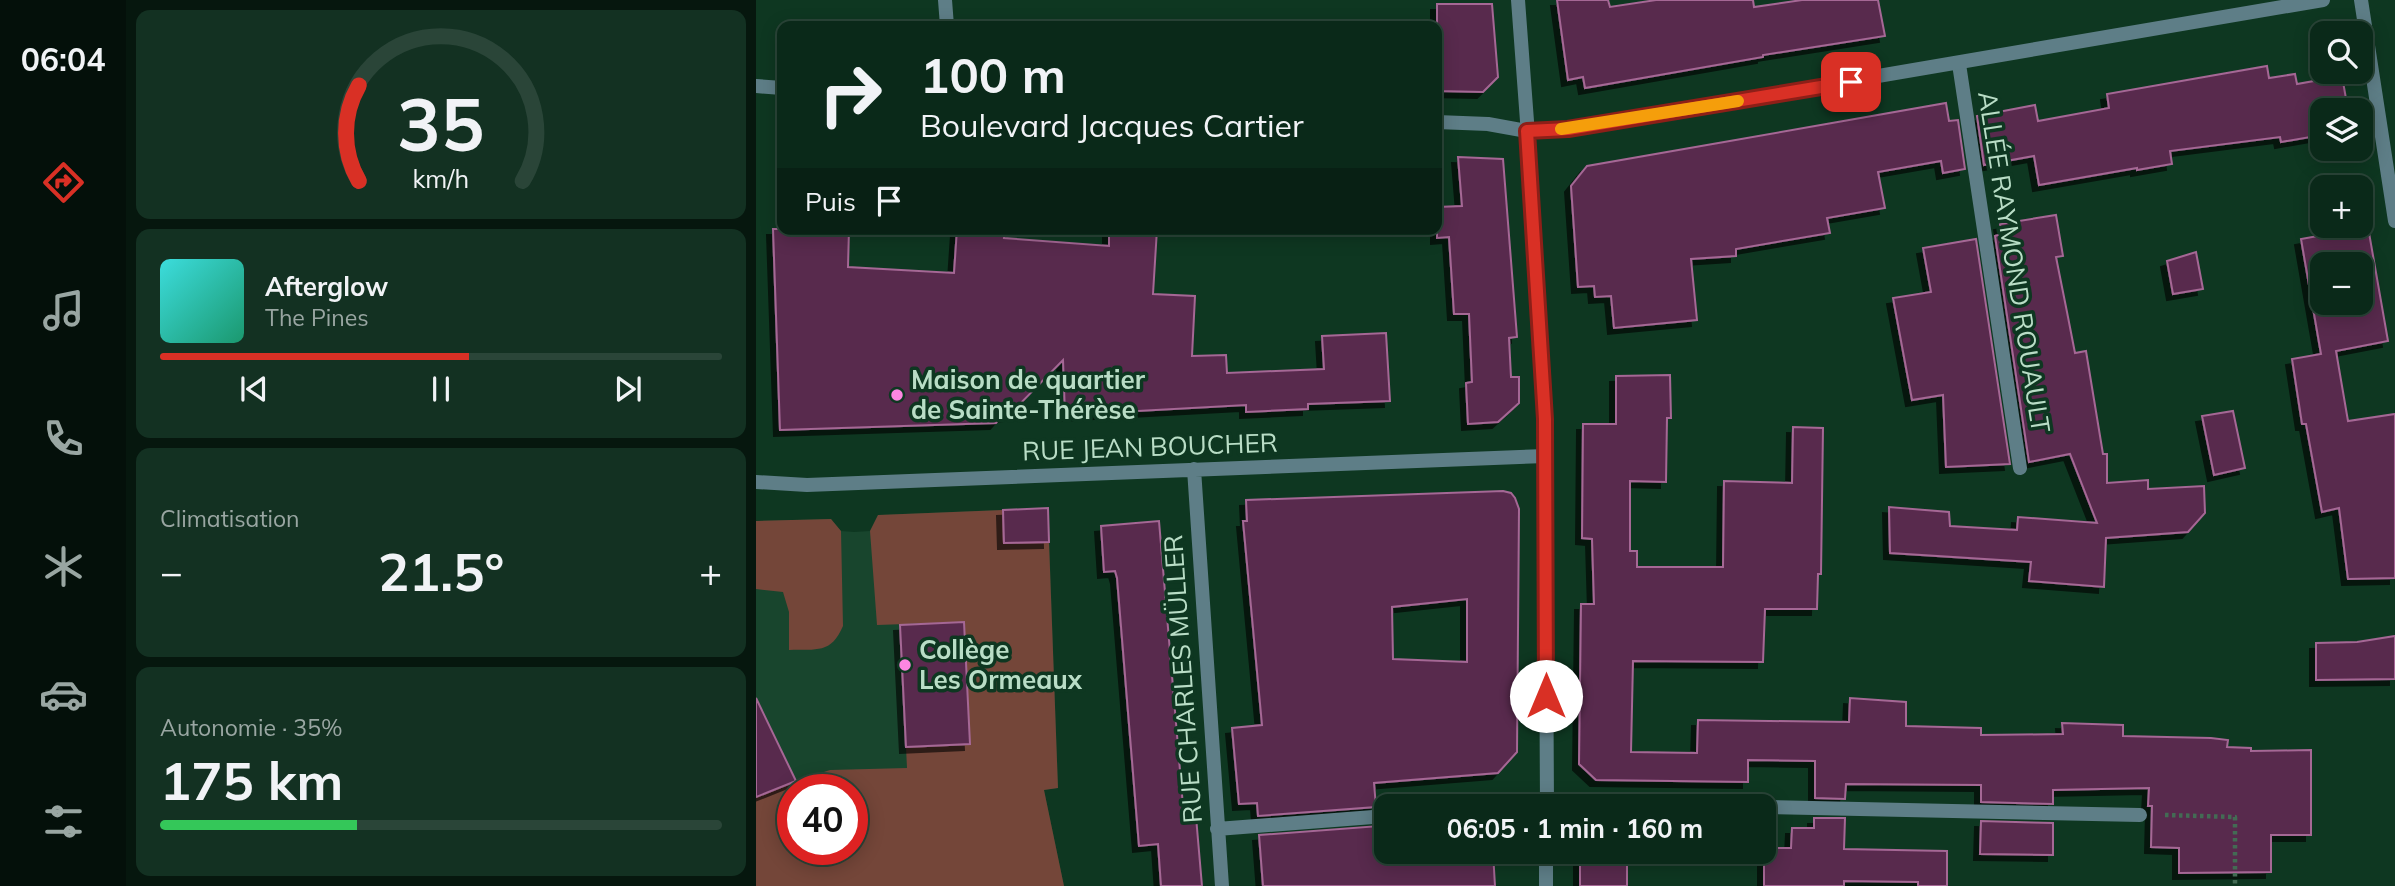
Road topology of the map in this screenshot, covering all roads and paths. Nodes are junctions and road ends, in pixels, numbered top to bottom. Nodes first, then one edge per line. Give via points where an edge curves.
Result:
1 (945, 0) edge
2 (1518, 0) edge
3 (2323, 0) edge
4 (2361, 0) edge
5 (947, 21) edge
6 (1959, 64) junction
7 (756, 86) edge
8 (777, 88) edge
9 (1442, 122) edge
10 (1527, 131) junction
11 (2395, 221) edge
12 (1546, 456) junction
13 (2020, 467) dead end
14 (1194, 469) junction
15 (756, 482) edge
16 (1547, 794) edge
17 (1776, 807) edge
18 (2140, 815) joint
19 (1374, 817) edge
20 (1217, 829) junction
21 (1546, 864) edge
22 (1222, 886) edge
23 (1546, 886) edge
24 (2235, 886) edge

1 - 5 street
2 - 10 street
3 - 6 street
4 - 11 street
6 - 10 street via 1575,128
6 - 13 street, ALLÉE RAYMOND ROUAULT
7 - 8 street
9 - 10 street
10 - 12 street
12 - 14 street, RUE JEAN BOUCHER
12 - 16 street
14 - 15 street, RUE JEAN BOUCHER via 807,485
14 - 20 street, RUE CHARLES MÜLLER
17 - 18 street
18 - 24 path via 2235,817
19 - 20 street
20 - 22 street, RUE CHARLES MÜLLER
21 - 23 street

